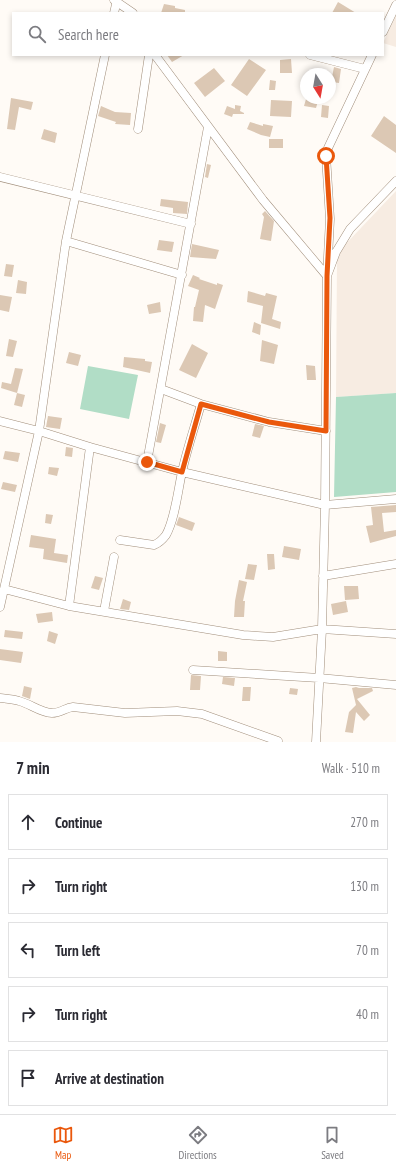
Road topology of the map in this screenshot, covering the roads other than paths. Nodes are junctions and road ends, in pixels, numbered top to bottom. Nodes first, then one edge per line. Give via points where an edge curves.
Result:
1 (116, 1) edge
2 (396, 5) edge
3 (114, 12) edge
4 (135, 12) edge
5 (384, 30) edge
6 (105, 56) edge
7 (149, 56) edge
8 (156, 56) edge
9 (314, 56) edge
10 (372, 56) edge
11 (365, 69) junction
12 (208, 127) junction
13 (138, 129) dead end
14 (0, 177) edge
15 (396, 181) edge
16 (75, 195) junction
17 (191, 224) junction
18 (66, 241) junction
19 (182, 275) junction
20 (327, 276) junction
21 (161, 388) junction
22 (201, 404) junction
23 (0, 421) edge
24 (39, 431) junction
25 (326, 431) junction
26 (90, 447) junction
27 (147, 462) junction
28 (182, 472) junction
29 (396, 499) edge
30 (325, 505) junction
31 (120, 540) dead end
32 (114, 557) dead end
33 (396, 564) edge
34 (323, 576) junction
35 (4, 589) junction
36 (70, 606) junction
37 (0, 607) edge
38 (104, 611) junction
39 (322, 629) junction
40 (396, 634) edge
41 (193, 670) dead end
42 (319, 678) junction
43 (396, 685) edge
44 (0, 698) edge
45 (278, 740) dead end
46 (316, 742) edge

1 - 3 street
1 - 4 street
2 - 5 street
6 - 16 street
7 - 13 street
8 - 12 street
9 - 11 street
10 - 11 street
11 - 20 street via 326,156 330,218
12 - 17 street
12 - 20 street via 263,200
14 - 16 street
15 - 20 street via 347,233
16 - 17 street
16 - 18 street
17 - 19 street
18 - 19 street
18 - 24 street
19 - 21 street
20 - 25 street
21 - 22 street
21 - 27 street
22 - 25 street via 269,422
22 - 28 street
23 - 24 street
24 - 26 street
24 - 35 street
25 - 30 street
26 - 27 street
26 - 36 street
27 - 28 street
28 - 30 street
28 - 31 street via 165,536 154,545
29 - 30 street
30 - 34 street
32 - 38 street
33 - 34 street
34 - 39 street
35 - 36 street
35 - 37 street
36 - 38 street
38 - 39 street via 242,635 273,636
39 - 40 street
39 - 42 street
41 - 42 street
42 - 43 street
42 - 46 street
44 - 45 street via 20,701 40,711 53,713 73,707 125,713 177,711 202,714

